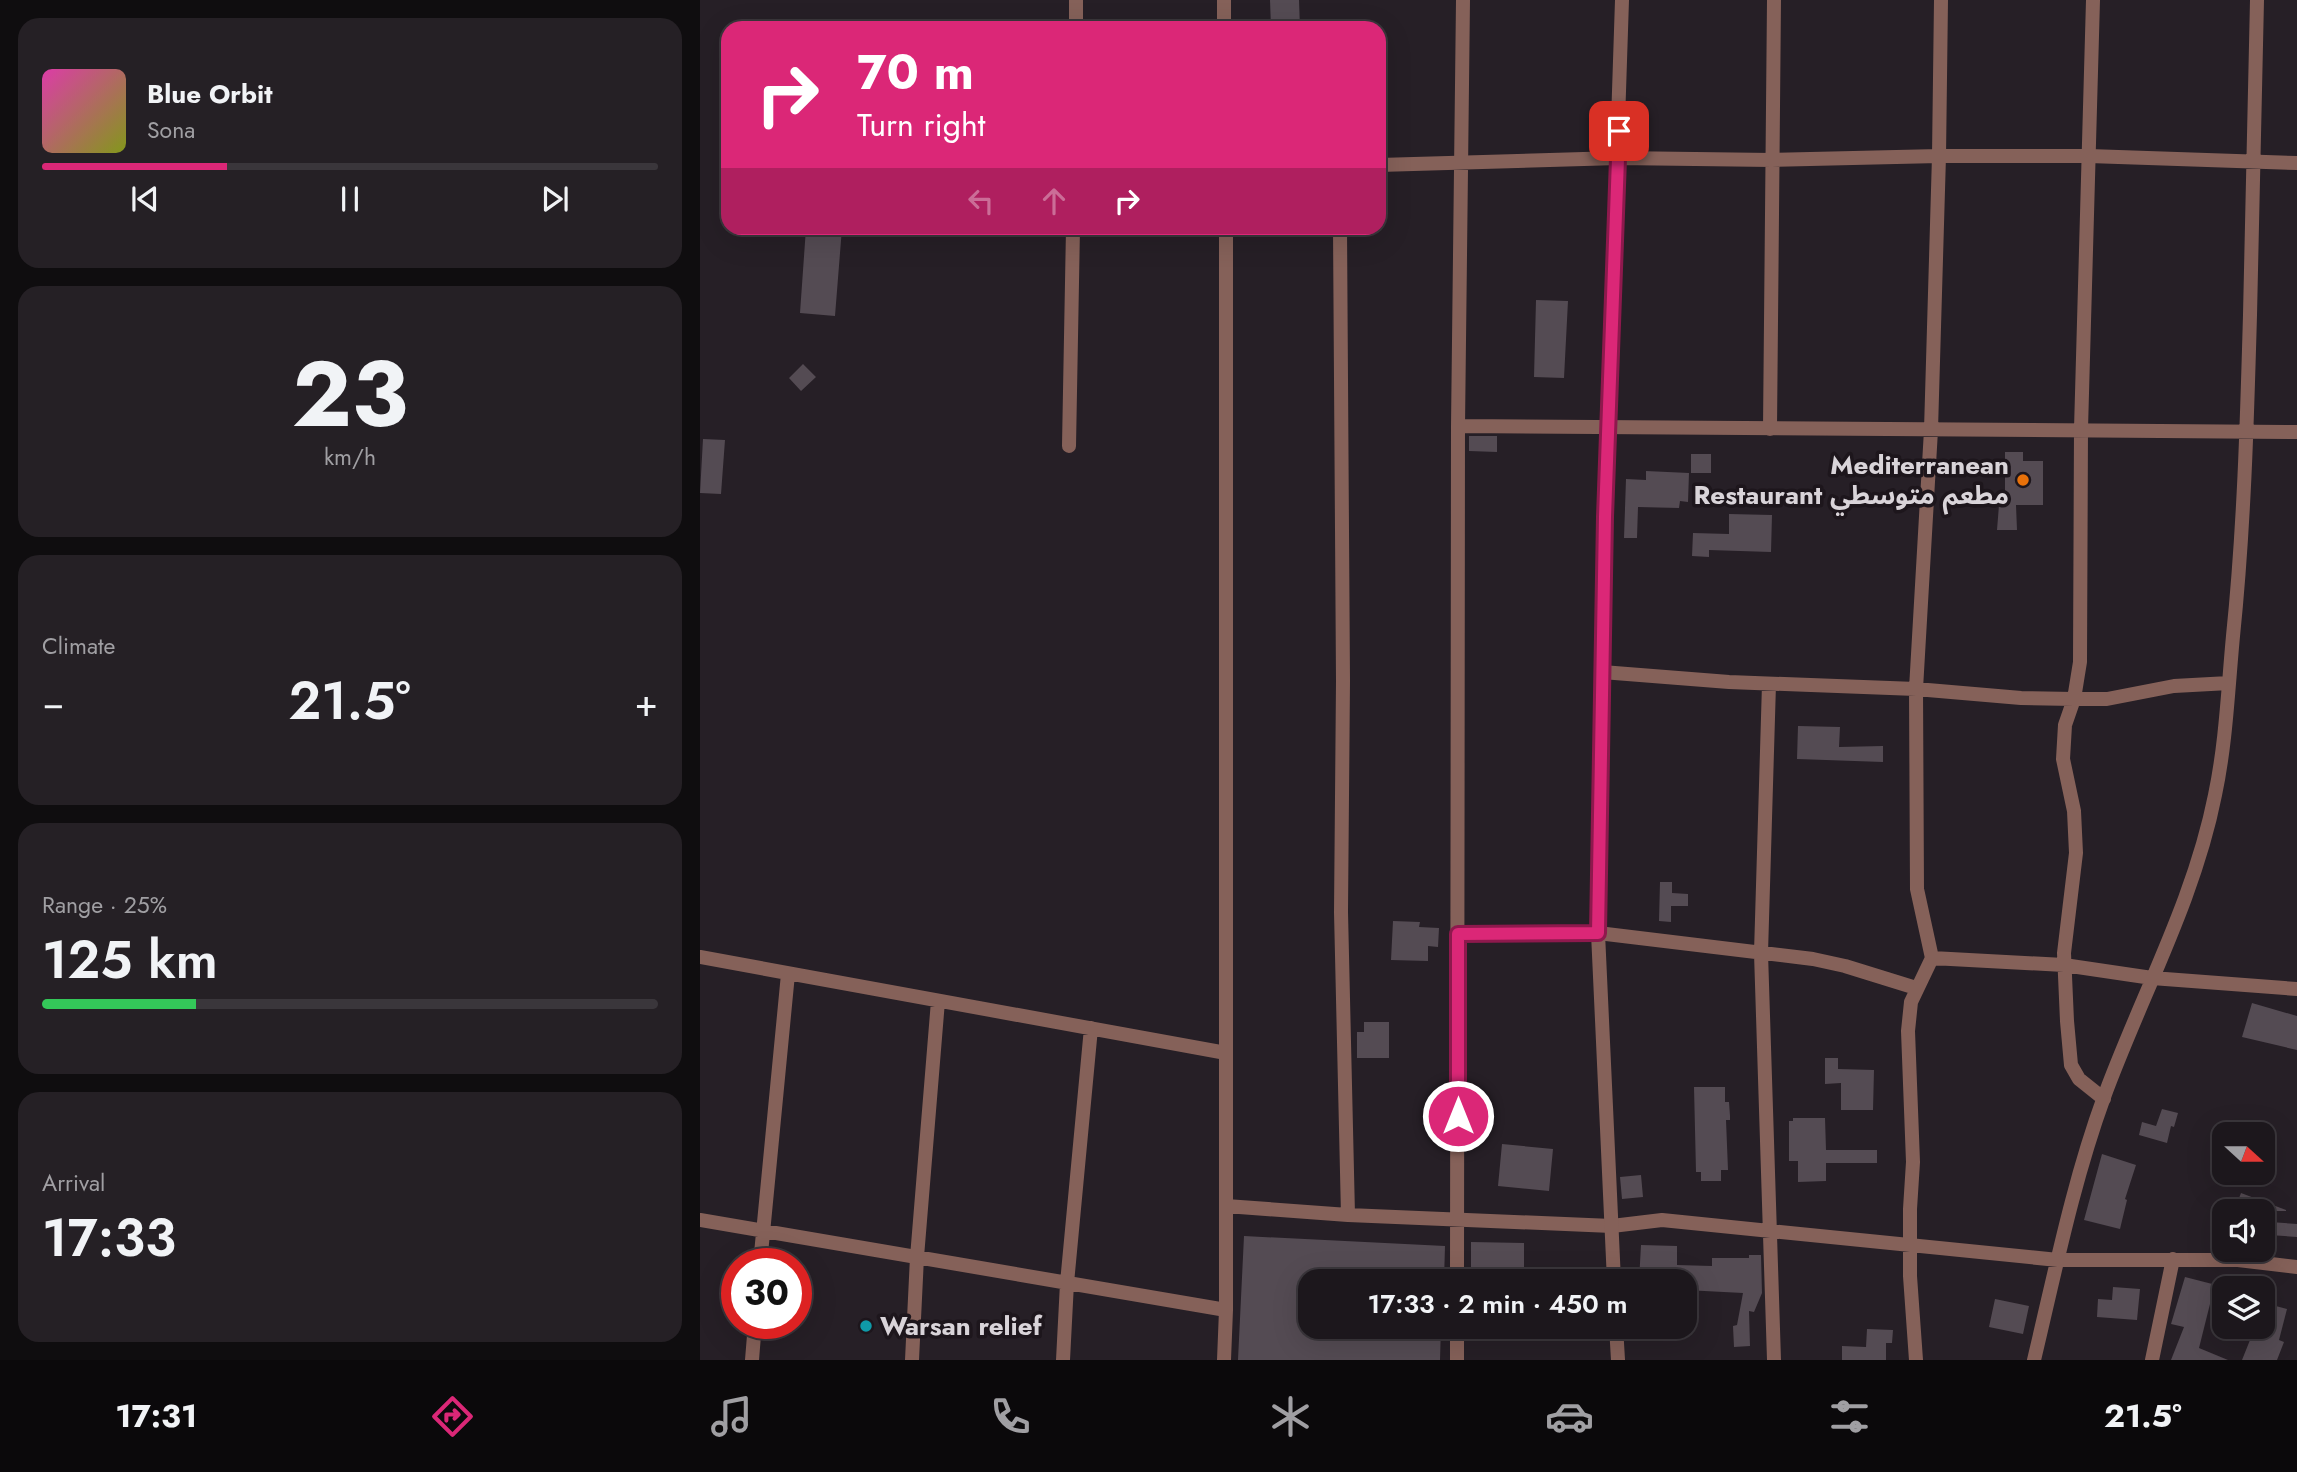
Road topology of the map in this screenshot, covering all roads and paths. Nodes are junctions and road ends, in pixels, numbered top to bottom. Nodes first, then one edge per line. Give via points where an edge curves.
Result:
1 (1076, 0) edge
2 (1224, 0) edge
3 (1463, 0) edge
4 (1622, 0) edge
5 (1774, 0) edge
6 (1941, 0) edge
7 (2093, 0) edge
8 (2257, 0) edge
9 (1076, 21) edge
10 (1224, 21) edge
11 (1939, 156) junction
12 (2089, 156) junction
13 (1618, 158) junction
14 (1772, 160) junction
15 (1463, 162) junction
16 (2253, 162) junction
17 (2297, 163) edge
18 (1386, 165) edge
19 (1073, 235) edge
20 (1226, 235) edge
21 (1340, 235) edge
22 (1458, 426) junction
23 (1608, 428) junction
24 (1770, 429) junction
25 (2081, 429) junction
26 (1931, 430) junction
27 (2247, 432) junction
28 (2297, 432) edge
29 (1069, 446) dead end
30 (1602, 672) junction
31 (2229, 683) junction
32 (1769, 684) junction
33 (1916, 689) junction
34 (2074, 699) junction
35 (1598, 933) junction
36 (1458, 934) junction
37 (1761, 953) junction
38 (700, 957) edge
39 (1932, 958) junction
40 (2064, 965) junction
41 (788, 974) junction
42 (2152, 978) junction
43 (1916, 988) junction
44 (2297, 989) edge
45 (938, 1001) junction
46 (1091, 1028) junction
47 (1226, 1053) junction
48 (2104, 1099) junction
49 (1226, 1206) junction
50 (1348, 1215) junction
51 (700, 1220) edge
52 (1458, 1220) junction
53 (1612, 1226) junction
54 (762, 1231) junction
55 (1770, 1232) junction
56 (1910, 1246) junction
57 (761, 1248) edge
58 (917, 1257) junction
59 (2173, 1259) junction
60 (2058, 1260) junction
61 (2297, 1267) edge
62 (1457, 1269) edge
63 (1614, 1269) edge
64 (1067, 1283) junction
65 (1226, 1310) junction
66 (754, 1339) edge
67 (1457, 1339) edge
68 (1617, 1339) edge
69 (752, 1360) edge
70 (912, 1360) edge
71 (1063, 1360) edge
72 (1224, 1360) edge
73 (1457, 1360) edge
74 (1618, 1360) edge
75 (1774, 1360) edge
76 (1916, 1360) edge
77 (2034, 1360) edge
78 (2152, 1360) edge

1 - 9 street
2 - 10 street
3 - 15 street
4 - 13 street
5 - 14 street
6 - 11 street
7 - 12 street
8 - 16 street
11 - 12 street
11 - 14 street
11 - 26 street
12 - 16 street
12 - 25 street
13 - 14 street
13 - 15 street
13 - 23 street
14 - 24 street
15 - 18 street
15 - 22 street
16 - 17 street
16 - 27 street
19 - 29 street
20 - 47 street
21 - 50 street via 1341,912
22 - 23 street
22 - 36 street
23 - 24 street
23 - 30 street
24 - 26 street
25 - 26 street
25 - 27 street
25 - 34 street via 2080,662
26 - 33 street
27 - 28 street
27 - 31 street
30 - 32 street
30 - 35 street
31 - 34 street
31 - 42 street via 2216,794 2202,851
32 - 33 street
32 - 37 street
33 - 34 street
33 - 39 street via 1917,889
34 - 40 street via 2065,725 2063,759 2074,811 2076,853
35 - 36 street
35 - 37 street
35 - 53 street
36 - 52 street
37 - 43 street via 1845,966
37 - 55 street
38 - 41 street
39 - 40 street
39 - 43 street
40 - 42 street
40 - 48 street via 2071,1065 2079,1079
41 - 45 street
41 - 54 street
42 - 44 street
42 - 48 street
43 - 56 street via 1908,1031 1913,1162
45 - 46 street
45 - 58 street
46 - 47 street
46 - 64 street
47 - 49 street
48 - 60 street
49 - 50 street
49 - 65 street
50 - 52 street
51 - 54 street
52 - 53 street
52 - 62 street
53 - 55 street via 1661,1220
53 - 63 street
54 - 57 street
54 - 58 street
55 - 56 street
55 - 75 street
56 - 60 street
56 - 76 street
58 - 64 street
58 - 70 street
59 - 60 street
59 - 61 street
59 - 78 street
60 - 77 street
64 - 65 street
64 - 71 street
65 - 72 street
66 - 69 street
67 - 73 street
68 - 74 street

